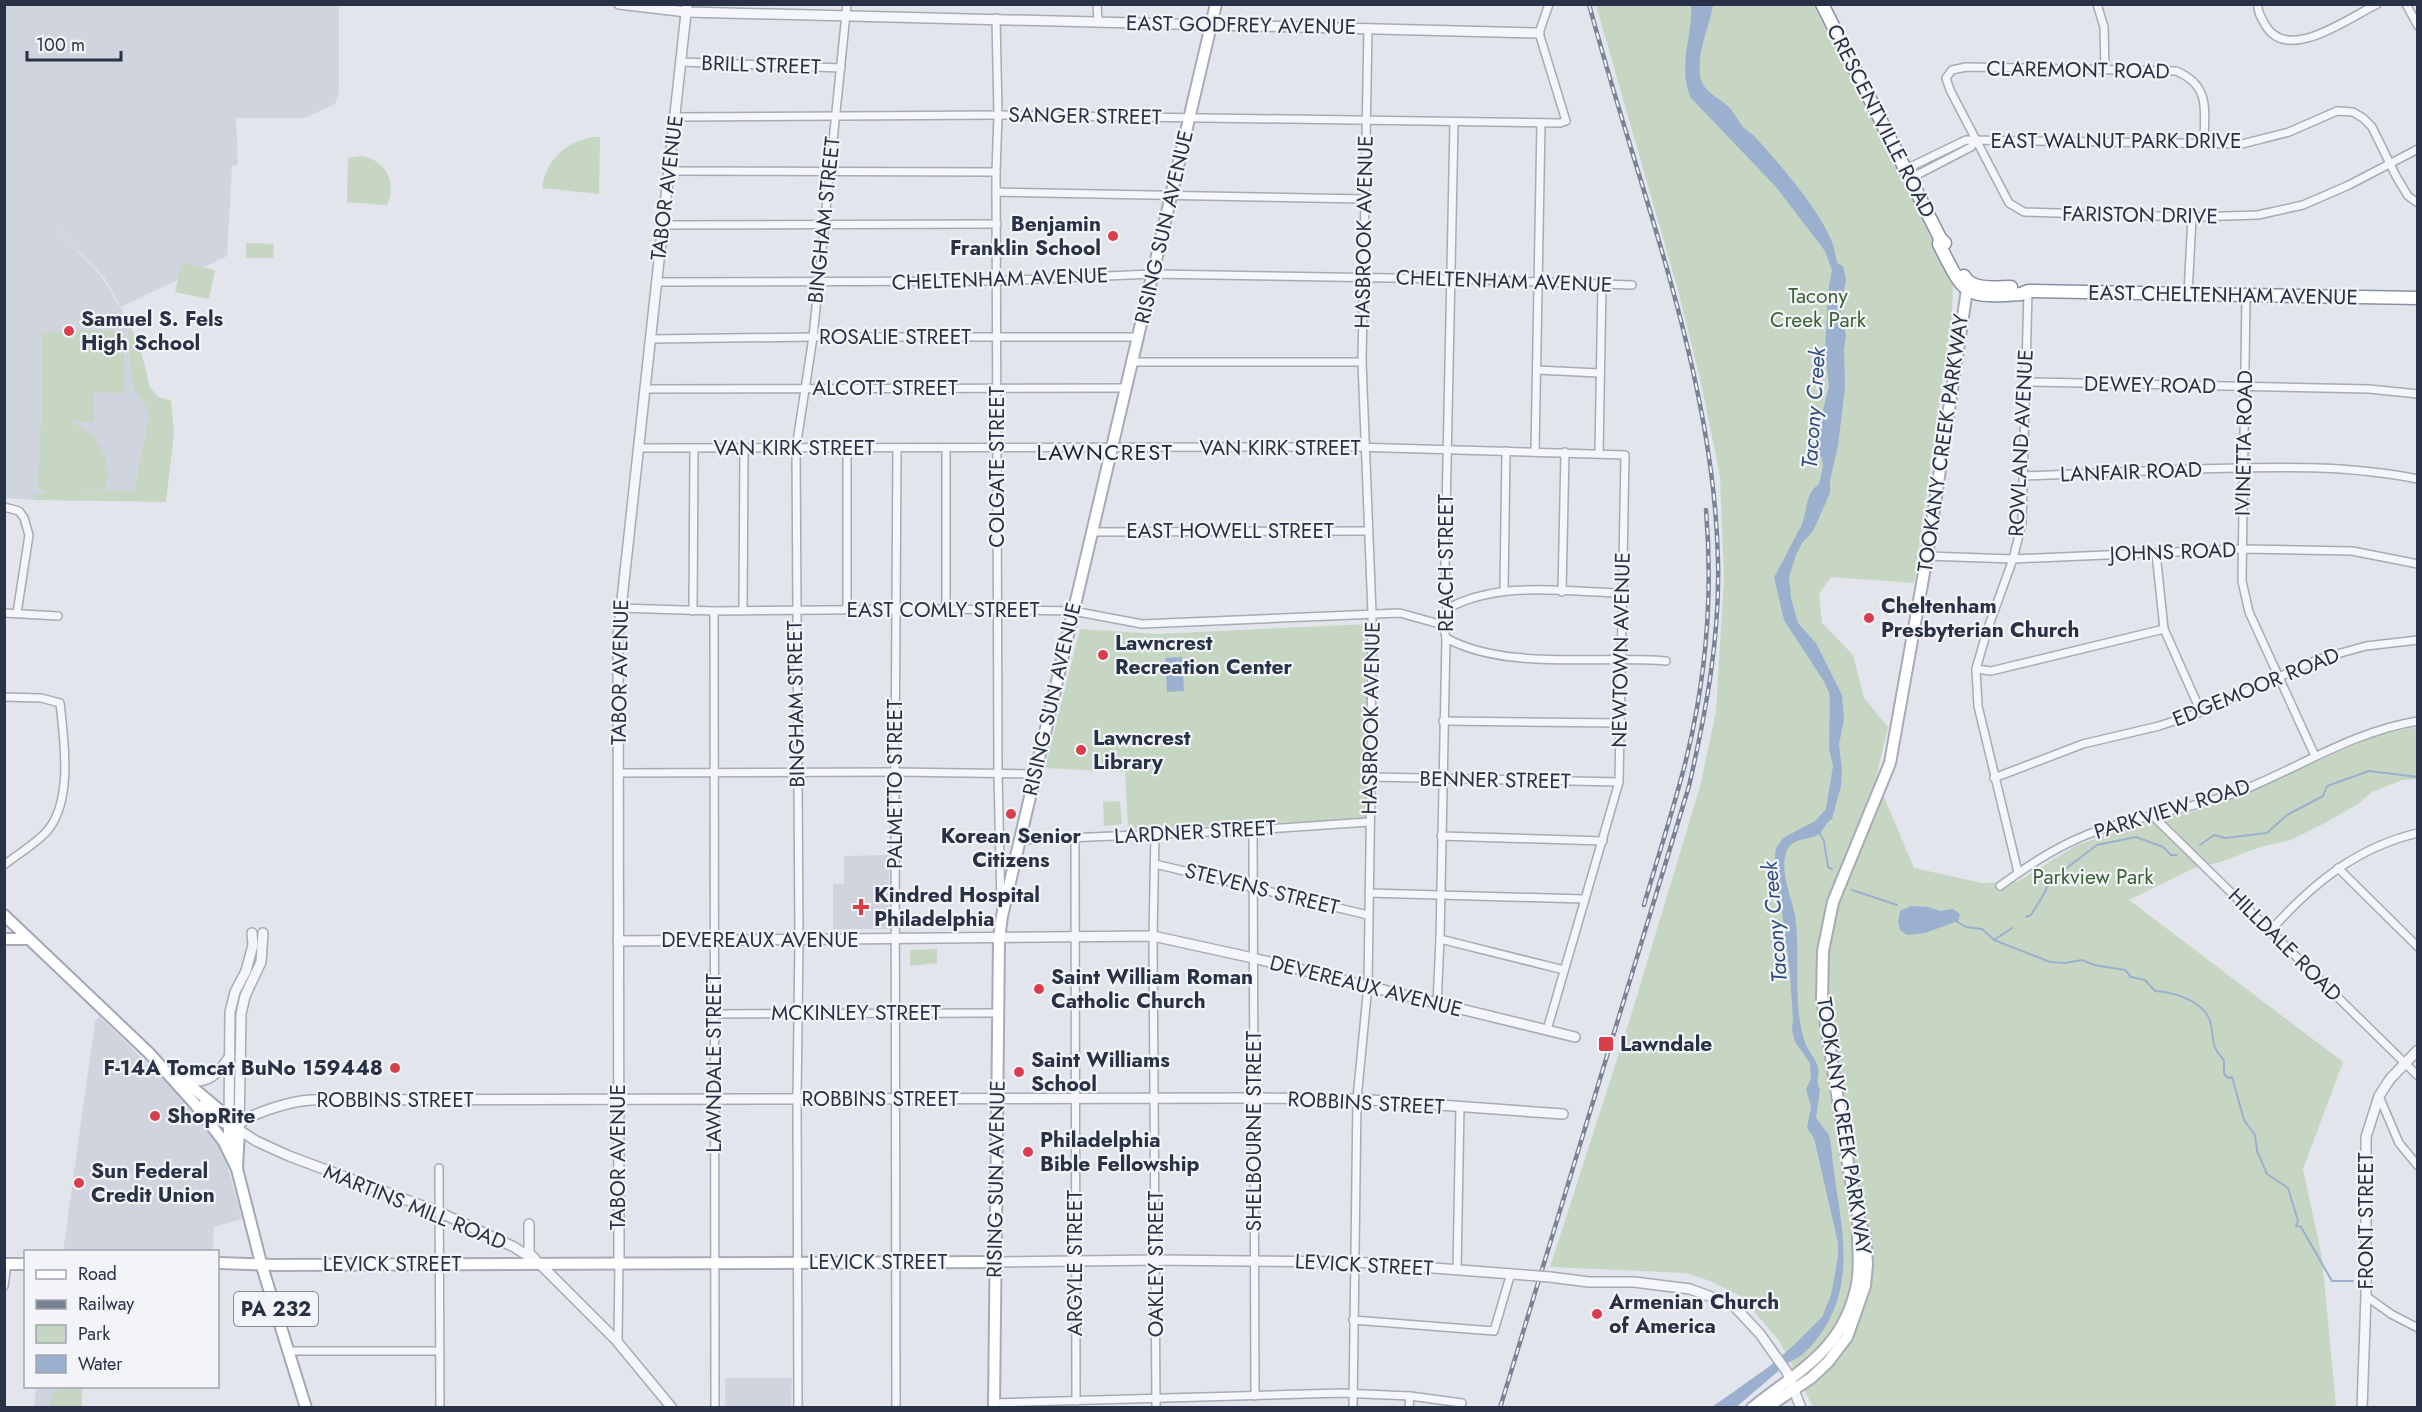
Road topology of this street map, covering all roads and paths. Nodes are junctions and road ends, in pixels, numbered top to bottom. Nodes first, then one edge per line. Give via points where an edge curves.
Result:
1 (619, 4) edge
2 (847, 4) edge
3 (1097, 4) edge
4 (1216, 4) edge
5 (1549, 4) edge
6 (1822, 4) edge
7 (2097, 4) edge
8 (2258, 4) edge
9 (2377, 4) edge
10 (2406, 4) edge
11 (687, 8) edge
12 (846, 17) junction
13 (996, 18) junction
14 (1098, 22) junction
15 (1211, 25) junction
16 (2418, 26) edge
17 (1368, 28) junction
18 (1539, 33) junction
19 (681, 62) junction
20 (841, 68) junction
21 (2105, 69) junction
22 (1950, 90) joint
23 (998, 115) junction
24 (675, 117) junction
25 (835, 117) junction
26 (1190, 117) junction
27 (1366, 120) junction
28 (1454, 123) junction
29 (1541, 123) junction
30 (1976, 140) junction
31 (2204, 144) junction
32 (2418, 149) edge
33 (2391, 162) junction
34 (669, 171) junction
35 (829, 171) junction
36 (996, 172) junction
37 (1909, 173) junction
38 (996, 192) junction
39 (1170, 195) junction
40 (1364, 199) junction
41 (2418, 203) edge
42 (2192, 217) junction
43 (823, 224) junction
44 (997, 224) junction
45 (663, 225) junction
46 (1152, 274) junction
47 (1362, 278) junction
48 (1450, 279) junction
49 (996, 281) junction
50 (656, 282) junction
51 (1538, 282) junction
52 (817, 283) junction
53 (1602, 284) junction
54 (1632, 285) dead end
55 (1967, 286) junction
56 (2028, 291) junction
57 (2188, 294) junction
58 (2246, 295) junction
59 (2418, 298) edge
60 (813, 337) junction
61 (996, 337) junction
62 (1138, 337) junction
63 (651, 339) junction
64 (1134, 362) junction
65 (1362, 362) junction
66 (1536, 370) junction
67 (1599, 373) junction
68 (2026, 382) junction
69 (2244, 387) junction
70 (805, 388) junction
71 (1126, 388) junction
72 (645, 389) junction
73 (997, 389) junction
74 (2418, 394) edge
75 (638, 448) junction
76 (694, 448) junction
77 (744, 448) junction
78 (796, 448) junction
79 (848, 448) junction
80 (897, 448) junction
81 (946, 448) junction
82 (998, 448) junction
83 (1111, 448) junction
84 (1364, 448) junction
85 (1448, 449) junction
86 (1506, 451) junction
87 (1535, 452) junction
88 (1565, 452) junction
89 (1599, 453) junction
90 (2243, 467) junction
91 (2024, 476) junction
92 (2418, 479) edge
93 (6, 507) edge
94 (1367, 531) junction
95 (1092, 532) junction
96 (2242, 549) junction
97 (2156, 553) junction
98 (1927, 556) junction
99 (2013, 559) junction
100 (2418, 564) edge
101 (1504, 590) junction
102 (1562, 592) junction
103 (1623, 593) junction
104 (620, 609) junction
105 (896, 609) junction
106 (946, 609) junction
107 (998, 609) junction
108 (1448, 609) junction
109 (795, 610) junction
110 (847, 610) junction
111 (693, 611) junction
112 (714, 611) junction
113 (743, 611) junction
114 (1073, 611) junction
115 (4, 612) edge
116 (17, 613) junction
117 (1372, 613) junction
118 (57, 616) dead end
119 (1443, 625) junction
120 (2164, 628) junction
121 (1446, 638) junction
122 (2418, 640) edge
123 (1620, 658) junction
124 (1666, 661) dead end
125 (1976, 669) junction
126 (2279, 677) junction
127 (4, 697) edge
128 (2201, 712) junction
129 (1443, 721) junction
130 (2418, 721) edge
131 (1620, 723) junction
132 (2315, 756) junction
133 (895, 772) junction
134 (618, 773) junction
135 (714, 773) junction
136 (797, 773) junction
137 (998, 773) junction
138 (1034, 774) junction
139 (1371, 777) junction
140 (1994, 778) junction
141 (1442, 779) junction
142 (1619, 782) junction
143 (2152, 815) junction
144 (1369, 822) junction
145 (1253, 830) junction
146 (1155, 833) junction
147 (2418, 833) edge
148 (1442, 836) junction
149 (1075, 838) junction
150 (1021, 840) junction
151 (1603, 841) junction
152 (1155, 864) junction
153 (4, 865) edge
154 (2338, 868) junction
155 (2018, 872) junction
156 (2000, 886) dead end
157 (1253, 887) junction
158 (1369, 893) junction
159 (1441, 896) junction
160 (1584, 898) junction
161 (4, 915) edge
162 (1368, 915) junction
163 (1002, 916) junction
164 (2271, 930) junction
165 (252, 933) dead end
166 (263, 933) dead end
167 (1154, 936) junction
168 (1076, 937) junction
169 (4, 939) edge
170 (28, 939) junction
171 (999, 939) junction
172 (1440, 939) junction
173 (714, 940) junction
174 (799, 940) junction
175 (896, 940) junction
176 (618, 941) junction
177 (2418, 947) edge
178 (1253, 958) junction
179 (1564, 970) junction
180 (1368, 985) junction
181 (1437, 1004) junction
182 (797, 1013) junction
183 (896, 1013) junction
184 (998, 1013) junction
185 (714, 1014) junction
186 (1547, 1030) junction
187 (1575, 1037) dead end
188 (2418, 1050) edge
189 (149, 1053) junction
190 (230, 1056) junction
191 (2404, 1063) junction
192 (2418, 1076) edge
193 (179, 1077) junction
194 (183, 1091) junction
195 (2379, 1096) junction
196 (1254, 1098) junction
197 (997, 1099) junction
198 (1076, 1099) junction
199 (1155, 1099) junction
200 (1357, 1099) junction
201 (618, 1100) junction
202 (715, 1100) junction
203 (797, 1100) junction
204 (896, 1100) junction
205 (1460, 1107) junction
206 (1563, 1114) dead end
207 (236, 1126) junction
208 (228, 1151) junction
209 (2418, 1167) edge
210 (439, 1168) dead end
211 (237, 1169) junction
212 (439, 1212) junction
213 (1859, 1220) junction
214 (529, 1224) dead end
215 (1156, 1260) junction
216 (895, 1261) junction
217 (1255, 1261) junction
218 (619, 1262) junction
219 (714, 1262) junction
220 (798, 1262) junction
221 (995, 1262) junction
222 (1075, 1262) junction
223 (1355, 1262) junction
224 (24, 1263) edge
225 (219, 1263) edge
226 (261, 1263) junction
227 (539, 1263) junction
228 (6, 1264) edge
229 (441, 1264) junction
230 (1457, 1270) junction
231 (1511, 1273) junction
232 (4, 1286) edge
233 (2366, 1296) junction
234 (1353, 1320) junction
235 (2418, 1328) edge
236 (618, 1342) junction
237 (289, 1351) junction
238 (439, 1352) junction
239 (1791, 1380) junction
240 (1353, 1395) junction
241 (1255, 1396) junction
242 (1410, 1396) junction
243 (1156, 1399) junction
244 (1076, 1401) junction
245 (1462, 1403) dead end
246 (994, 1405) edge
247 (306, 1407) edge
248 (440, 1407) edge
249 (672, 1407) edge
250 (715, 1407) edge
251 (798, 1407) edge
252 (896, 1407) edge
253 (1156, 1407) edge
254 (1353, 1407) edge
255 (1409, 1407) edge
256 (1752, 1407) edge
257 (1766, 1407) edge
258 (1801, 1407) edge
259 (2362, 1407) edge

1 - 11 street, EAST GODFREY AVENUE
2 - 12 street, BINGHAM STREET
3 - 14 street
4 - 15 main road, RISING SUN AVENUE
5 - 18 street
6 - 37 highway, CRESCENTVILLE ROAD
7 - 21 street via 2104,27
8 - 9 street via 2262,19 2275,37 2288,42 2307,39
10 - 16 street
11 - 12 street, EAST GODFREY AVENUE
11 - 19 street, TABOR AVENUE
12 - 13 street, EAST GODFREY AVENUE
12 - 20 street, BINGHAM STREET
13 - 14 street, EAST GODFREY AVENUE
13 - 23 street, COLGATE STREET
14 - 15 street, EAST GODFREY AVENUE
15 - 17 street, EAST GODFREY AVENUE
15 - 26 main road, RISING SUN AVENUE
17 - 18 street, EAST GODFREY AVENUE
17 - 27 street, HASBROOK AVENUE
18 - 29 street, SANGER STREET via 1566,121
19 - 20 street, BRILL STREET
19 - 24 street, TABOR AVENUE
20 - 25 street, BINGHAM STREET
21 - 22 street, CLAREMONT ROAD via 1957,68 1946,78
21 - 31 street, CLAREMONT ROAD via 2176,71 2188,76 2203,95
22 - 30 street, FARISTON DRIVE
23 - 25 street, SANGER STREET
23 - 26 street, SANGER STREET
23 - 36 street, COLGATE STREET
24 - 25 street, SANGER STREET
24 - 34 street, TABOR AVENUE
25 - 35 street, BINGHAM STREET
26 - 27 street, SANGER STREET
26 - 39 main road, RISING SUN AVENUE
27 - 28 street, SANGER STREET
27 - 40 street, HASBROOK AVENUE
28 - 29 street, SANGER STREET
28 - 48 street, REACH STREET
29 - 51 street
30 - 31 street, EAST WALNUT PARK DRIVE
30 - 37 street, EAST WALNUT PARK DRIVE via 1966,140
30 - 42 street, FARISTON DRIVE via 2009,203 2024,212
31 - 33 street, EAST WALNUT PARK DRIVE via 2255,141 2289,132 2337,111 2353,112 2372,127
32 - 33 street, FARISTON DRIVE
33 - 41 street, EAST WALNUT PARK DRIVE via 2408,196
33 - 42 street, FARISTON DRIVE via 2303,205 2258,214
34 - 35 street
34 - 45 street, TABOR AVENUE
35 - 36 street
35 - 43 street, BINGHAM STREET
36 - 38 street, COLGATE STREET
37 - 55 highway, CRESCENTVILLE ROAD via 1940,238 1943,253 1958,282
38 - 39 street
38 - 44 street, COLGATE STREET
39 - 40 street
39 - 46 main road, RISING SUN AVENUE
40 - 47 street, HASBROOK AVENUE
42 - 57 street
43 - 44 street
43 - 45 street
43 - 52 street, BINGHAM STREET
44 - 49 street, COLGATE STREET
45 - 50 street, TABOR AVENUE
46 - 47 street, CHELTENHAM AVENUE
46 - 49 street, CHELTENHAM AVENUE
46 - 62 main road, RISING SUN AVENUE
47 - 48 street, CHELTENHAM AVENUE
47 - 65 street, HASBROOK AVENUE
48 - 51 street, CHELTENHAM AVENUE
48 - 85 street, REACH STREET
49 - 52 street, CHELTENHAM AVENUE
49 - 61 street, COLGATE STREET
50 - 52 street, CHELTENHAM AVENUE
50 - 63 street, TABOR AVENUE
51 - 53 street, CHELTENHAM AVENUE
51 - 66 street
52 - 60 street, BINGHAM STREET
53 - 54 street, CHELTENHAM AVENUE
53 - 67 street
55 - 56 highway, EAST CHELTENHAM AVENUE
55 - 98 main road, TOOKANY CREEK PARKWAY
56 - 57 highway, EAST CHELTENHAM AVENUE
56 - 68 street, ROWLAND AVENUE
57 - 58 highway, EAST CHELTENHAM AVENUE
58 - 59 highway, EAST CHELTENHAM AVENUE
58 - 69 street, IVINETTA ROAD
60 - 61 street, ROSALIE STREET
60 - 63 street, ROSALIE STREET
60 - 70 street, BINGHAM STREET
61 - 62 street, ROSALIE STREET
61 - 73 street, COLGATE STREET
62 - 64 main road, RISING SUN AVENUE
63 - 72 street, TABOR AVENUE
64 - 65 street
64 - 71 main road, RISING SUN AVENUE
65 - 84 street, HASBROOK AVENUE
66 - 67 street
66 - 87 street
67 - 89 street
68 - 69 street, DEWEY ROAD
68 - 91 street, ROWLAND AVENUE
69 - 74 street, DEWEY ROAD via 2369,389
69 - 90 street, IVINETTA ROAD
70 - 72 street, ALCOTT STREET
70 - 73 street, ALCOTT STREET
70 - 78 street, BINGHAM STREET
71 - 73 street, ALCOTT STREET
71 - 83 main road, RISING SUN AVENUE
72 - 75 street, TABOR AVENUE
73 - 82 street, COLGATE STREET
75 - 76 street, VAN KIRK STREET
75 - 104 street, TABOR AVENUE
76 - 77 street, VAN KIRK STREET
76 - 111 street
77 - 78 street, VAN KIRK STREET
77 - 113 street
78 - 79 street, VAN KIRK STREET
78 - 109 street, BINGHAM STREET
79 - 80 street, VAN KIRK STREET
79 - 110 street
80 - 81 street, VAN KIRK STREET
80 - 105 street, PALMETTO STREET
81 - 82 street, VAN KIRK STREET
81 - 106 street
82 - 83 street, VAN KIRK STREET
82 - 107 street, COLGATE STREET
83 - 84 street, VAN KIRK STREET
83 - 95 main road, RISING SUN AVENUE
84 - 85 street, VAN KIRK STREET
84 - 94 street, HASBROOK AVENUE
85 - 86 street, VAN KIRK STREET
85 - 108 street, REACH STREET
86 - 87 street, VAN KIRK STREET
86 - 101 street
87 - 88 street, VAN KIRK STREET
88 - 89 street, VAN KIRK STREET
88 - 102 street
89 - 103 street, NEWTOWN AVENUE via 1625,454
90 - 91 street, LANFAIR ROAD
90 - 92 street, LANFAIR ROAD via 2367,471
90 - 96 street, IVINETTA ROAD
91 - 99 street, ROWLAND AVENUE via 2022,522
93 - 116 street via 19,511 28,527
94 - 95 street, EAST HOWELL STREET
94 - 117 street, HASBROOK AVENUE
95 - 114 main road, RISING SUN AVENUE
96 - 97 street, JOHNS ROAD
96 - 100 street, JOHNS ROAD via 2352,551
96 - 126 street, IVINETTA ROAD via 2241,580 2247,604
97 - 99 street, JOHNS ROAD
97 - 120 street
98 - 99 street, JOHNS ROAD
98 - 213 main road, TOOKANY CREEK PARKWAY via 1890,763 1833,902 1823,951 1822,999
99 - 125 street, ROWLAND AVENUE
101 - 102 street
101 - 108 street via 1477,595
102 - 103 street
103 - 123 street, NEWTOWN AVENUE
104 - 111 street, EAST COMLY STREET
104 - 134 street, TABOR AVENUE
105 - 106 street, EAST COMLY STREET
105 - 110 street, EAST COMLY STREET
105 - 133 street, PALMETTO STREET
106 - 107 street, EAST COMLY STREET
107 - 114 street, EAST COMLY STREET
107 - 137 street, COLGATE STREET
108 - 119 street, REACH STREET
109 - 110 street, EAST COMLY STREET
109 - 113 street, EAST COMLY STREET
109 - 136 street, BINGHAM STREET
111 - 112 street, EAST COMLY STREET
112 - 113 street, EAST COMLY STREET
112 - 135 street, LAWNDALE STREET
114 - 117 street, EAST COMLY STREET via 1142,624
114 - 138 main road, RISING SUN AVENUE
115 - 116 street
116 - 118 street
117 - 119 street, EAST COMLY STREET via 1400,613
117 - 139 street, HASBROOK AVENUE
119 - 121 street, REACH STREET
120 - 125 street via 1991,671
120 - 128 street
121 - 123 street via 1483,653 1508,657
121 - 129 street, REACH STREET
122 - 126 street, EDGEMOOR ROAD via 2341,652
123 - 124 street
123 - 131 street, NEWTOWN AVENUE
125 - 140 street, ROWLAND AVENUE via 1978,706
126 - 128 street, EDGEMOOR ROAD
126 - 132 street, IVINETTA ROAD
127 - 153 street via 60,703 64,776 60,809 47,832
128 - 140 street, EDGEMOOR ROAD via 2083,744
129 - 131 street
129 - 141 street, REACH STREET
130 - 132 street, PARKVIEW ROAD via 2370,732
131 - 142 street, NEWTOWN AVENUE
132 - 143 street, PARKVIEW ROAD via 2248,788
133 - 136 street
133 - 137 street
133 - 175 street, PALMETTO STREET
134 - 135 street
134 - 176 street, TABOR AVENUE
135 - 136 street
135 - 173 street, LAWNDALE STREET
136 - 174 street, BINGHAM STREET
137 - 138 street
137 - 163 street, COLGATE STREET
138 - 150 main road, RISING SUN AVENUE
139 - 141 street, BENNER STREET
139 - 144 street, HASBROOK AVENUE
140 - 155 street, ROWLAND AVENUE
141 - 142 street, BENNER STREET
141 - 148 street, REACH STREET
142 - 151 street, NEWTOWN AVENUE
143 - 155 street, PARKVIEW ROAD via 2083,837
143 - 164 street, HILLDALE ROAD
144 - 145 street, LARDNER STREET
144 - 158 street, HASBROOK AVENUE
145 - 146 street, LARDNER STREET
145 - 157 street, SHELBOURNE STREET
146 - 149 street, LARDNER STREET
146 - 152 street, OAKLEY STREET
147 - 154 street via 2372,848
148 - 151 street
148 - 159 street, REACH STREET
149 - 150 street, LARDNER STREET
149 - 168 street, ARGYLE STREET
150 - 163 main road, RISING SUN AVENUE
151 - 160 street, NEWTOWN AVENUE
152 - 157 street, STEVENS STREET
152 - 167 street, OAKLEY STREET
154 - 164 street via 2319,881
154 - 177 street
155 - 156 street, PARKVIEW ROAD
157 - 162 street, STEVENS STREET
157 - 178 street, SHELBOURNE STREET
158 - 159 street
158 - 162 street, HASBROOK AVENUE
159 - 160 street
159 - 172 street, REACH STREET
160 - 179 street, NEWTOWN AVENUE
161 - 170 main road, PA 232
162 - 180 street, HASBROOK AVENUE
163 - 171 main road, RISING SUN AVENUE
164 - 191 street, HILLDALE ROAD
165 - 190 street via 253,945 230,1012
166 - 207 street via 261,962 241,1014
167 - 168 street, DEVEREAUX AVENUE
167 - 178 street, DEVEREAUX AVENUE
167 - 199 street, OAKLEY STREET
168 - 171 street, DEVEREAUX AVENUE
168 - 198 street, ARGYLE STREET
169 - 170 main road
170 - 189 main road, PA 232
171 - 175 street, DEVEREAUX AVENUE
171 - 184 main road, RISING SUN AVENUE
172 - 179 street
172 - 181 street, REACH STREET
173 - 174 street, DEVEREAUX AVENUE
173 - 176 street, DEVEREAUX AVENUE
173 - 185 street, LAWNDALE STREET
174 - 175 street, DEVEREAUX AVENUE
174 - 182 street, BINGHAM STREET
175 - 183 street, PALMETTO STREET
176 - 201 street, TABOR AVENUE
178 - 180 street, DEVEREAUX AVENUE
178 - 196 street, SHELBOURNE STREET
179 - 186 street, NEWTOWN AVENUE
180 - 181 street, DEVEREAUX AVENUE
180 - 200 street, HASBROOK AVENUE
181 - 186 street, DEVEREAUX AVENUE
182 - 183 street, MCKINLEY STREET
182 - 185 street, MCKINLEY STREET
182 - 203 street, BINGHAM STREET
183 - 184 street, MCKINLEY STREET
183 - 204 street, PALMETTO STREET
184 - 197 main road, RISING SUN AVENUE
185 - 202 street, LAWNDALE STREET
186 - 187 street, DEVEREAUX AVENUE
188 - 191 street, FRONT STREET
189 - 193 main road, PA 232
189 - 194 main road, PA 232
190 - 193 street via 210,1079 199,1082
190 - 207 street
191 - 192 street, HILLDALE ROAD
191 - 195 street, FRONT STREET
193 - 207 main road, PA 232
194 - 207 main road, MARTINS MILL ROAD via 218,1119
194 - 208 main road, PA 232
195 - 209 street via 2399,1143
195 - 233 street, FRONT STREET via 2366,1137
196 - 199 street, ROBBINS STREET
196 - 200 street, ROBBINS STREET
196 - 217 street, SHELBOURNE STREET
197 - 198 street, ROBBINS STREET
197 - 204 street, ROBBINS STREET
197 - 221 main road, RISING SUN AVENUE
198 - 199 street, ROBBINS STREET
198 - 222 street, ARGYLE STREET
199 - 215 street, OAKLEY STREET
200 - 205 street, ROBBINS STREET
200 - 223 street, HASBROOK AVENUE
201 - 202 street, ROBBINS STREET
201 - 207 street, ROBBINS STREET via 301,1101 279,1106
201 - 218 street, TABOR AVENUE
202 - 203 street, ROBBINS STREET
202 - 219 street, LAWNDALE STREET
203 - 204 street, ROBBINS STREET
203 - 220 street, BINGHAM STREET
204 - 216 street, PALMETTO STREET
205 - 206 street, ROBBINS STREET
205 - 230 street
207 - 208 main road
207 - 211 main road, PA 232
207 - 212 street, MARTINS MILL ROAD via 256,1142 289,1156
208 - 211 main road, PA 232
210 - 212 street
211 - 226 main road, PA 232
212 - 227 street, MARTINS MILL ROAD
212 - 229 street
213 - 239 main road, TOOKANY CREEK PARKWAY via 1857,1284 1842,1327 1827,1349
213 - 239 main road, TOOKANY CREEK PARKWAY via 1865,1235 1865,1286 1847,1337 1828,1362
214 - 227 street via 530,1253
215 - 217 street, LEVICK STREET
215 - 222 street, LEVICK STREET
215 - 243 street, OAKLEY STREET
216 - 220 main road, LEVICK STREET
216 - 221 main road, LEVICK STREET
216 - 252 street, PALMETTO STREET
217 - 223 street, LEVICK STREET
217 - 241 street, SHELBOURNE STREET
218 - 219 main road, LEVICK STREET
218 - 227 main road, LEVICK STREET
218 - 236 street, TABOR AVENUE
219 - 220 main road, LEVICK STREET
219 - 250 street, LAWNDALE STREET
220 - 251 street, BINGHAM STREET
221 - 222 street, LEVICK STREET
221 - 246 main road, RISING SUN AVENUE
222 - 244 street, ARGYLE STREET
223 - 230 street, LEVICK STREET
223 - 234 street, HASBROOK AVENUE
224 - 228 main road
225 - 226 main road, LEVICK STREET
226 - 229 main road, LEVICK STREET
226 - 237 main road, PA 232
227 - 229 main road, LEVICK STREET
227 - 236 street, MARTINS MILL ROAD
228 - 232 street
229 - 238 street
230 - 231 street, LEVICK STREET
231 - 234 street via 1493,1331
231 - 239 street, LEVICK STREET, bridge via 1589,1282 1634,1282 1696,1291 1733,1305 1760,1334
233 - 235 street
233 - 259 street, FRONT STREET
234 - 240 street, HASBROOK AVENUE
236 - 249 street, MARTINS MILL ROAD
237 - 238 street
237 - 247 main road, PA 232
238 - 248 street
239 - 256 main road, TOOKANY CREEK PARKWAY
239 - 257 main road, TOOKANY CREEK PARKWAY
239 - 258 street, LEVICK STREET
240 - 241 street
240 - 242 street
240 - 254 street, HASBROOK AVENUE
241 - 243 street
242 - 245 street
242 - 255 street
243 - 244 street
243 - 253 street, OAKLEY STREET
244 - 246 street

